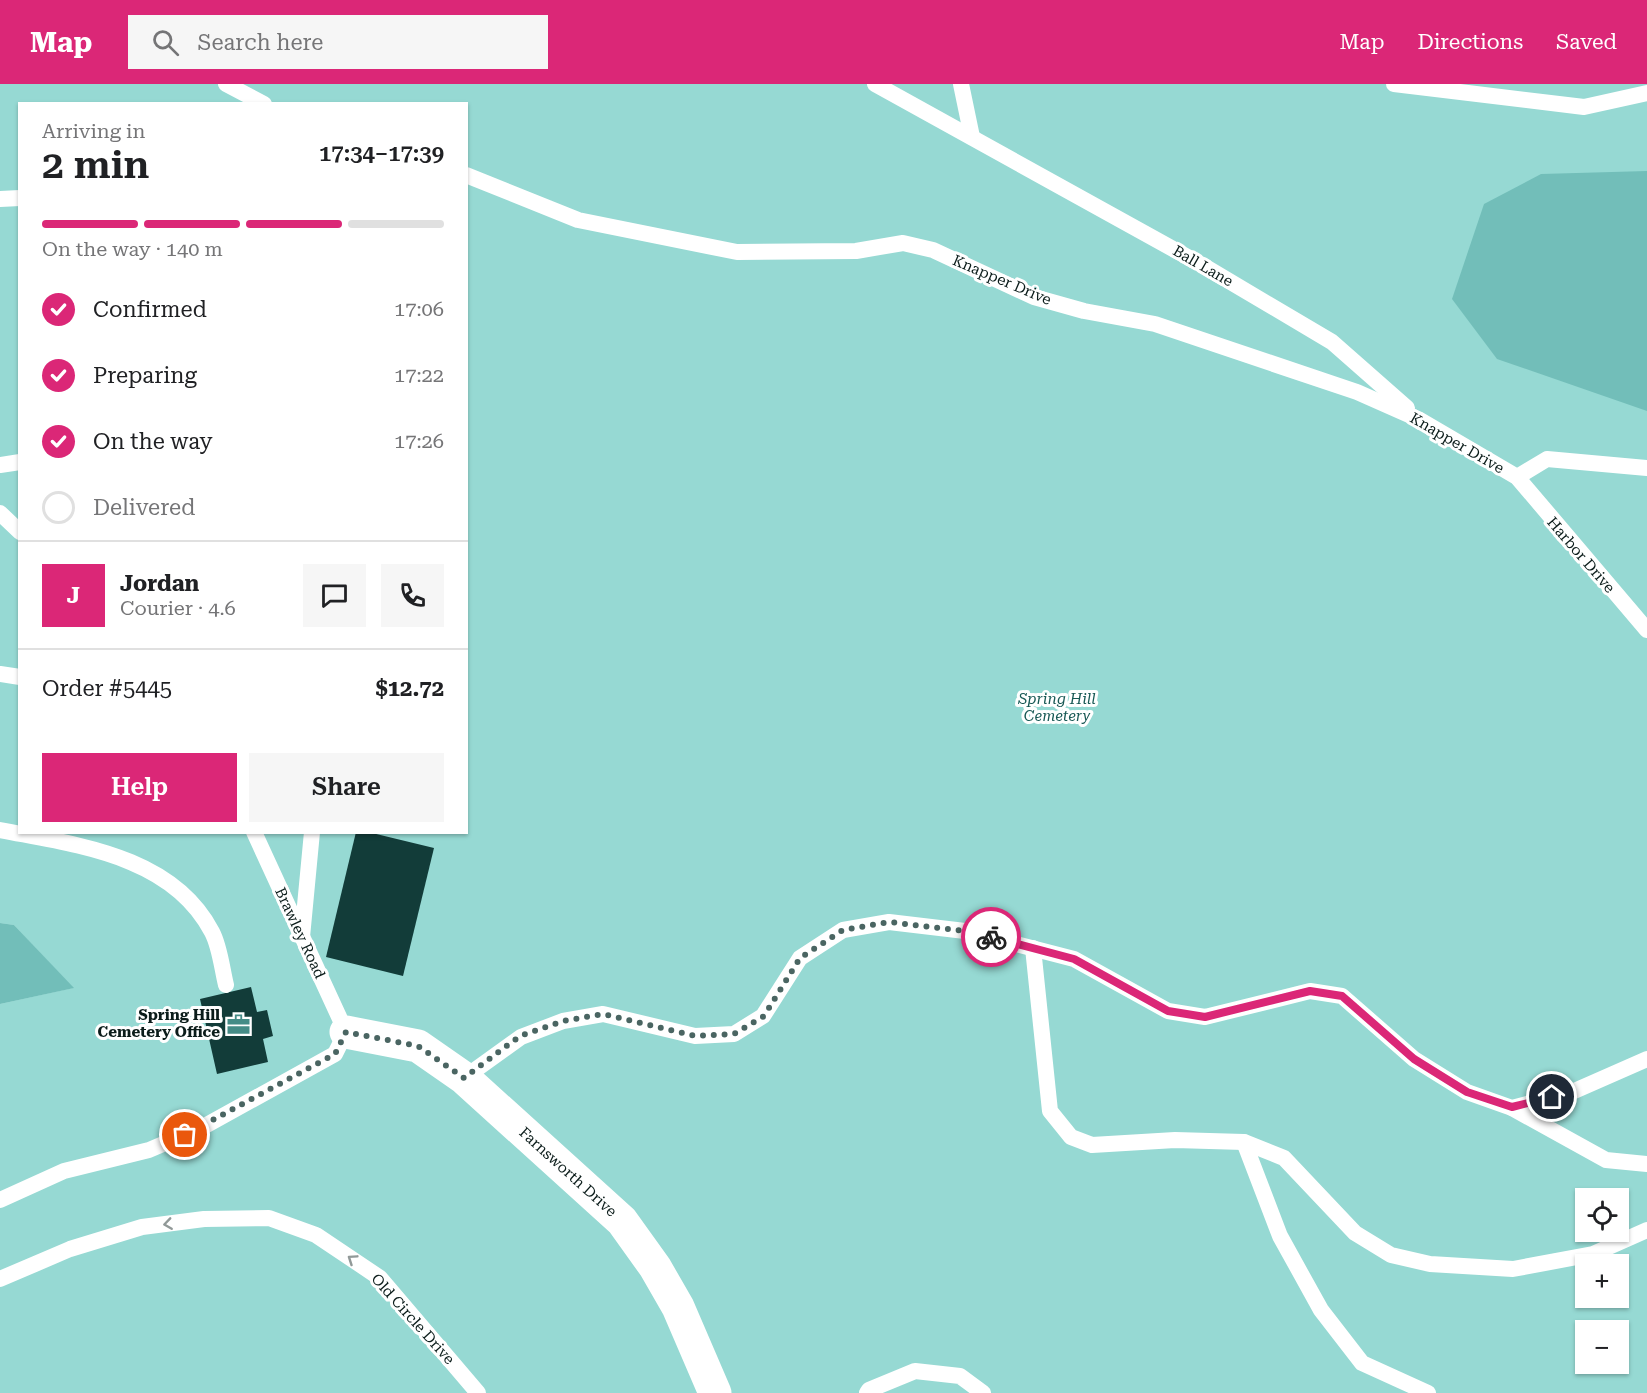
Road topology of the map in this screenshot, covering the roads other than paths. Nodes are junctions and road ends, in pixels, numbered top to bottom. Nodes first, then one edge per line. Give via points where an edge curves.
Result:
1 (226, 84) edge
2 (875, 84) edge
3 (961, 84) edge
4 (1394, 84) edge
5 (1647, 93) edge
6 (260, 102) edge
7 (972, 137) junction
8 (468, 177) edge
9 (18, 198) edge
10 (0, 199) edge
11 (1419, 419) junction
12 (18, 462) edge
13 (0, 465) edge
14 (1647, 468) edge
15 (1517, 477) junction
16 (0, 513) edge
17 (18, 530) edge
18 (1647, 630) edge
19 (0, 674) edge
20 (18, 677) edge
21 (0, 830) edge
22 (18, 834) edge
23 (20, 834) edge
24 (255, 834) edge
25 (312, 834) edge
26 (302, 938) junction
27 (1033, 948) junction
28 (226, 985) dead end
29 (346, 1032) junction
30 (1647, 1059) edge
31 (464, 1078) junction
32 (1512, 1107) junction
33 (1244, 1142) junction
34 (1647, 1164) edge
35 (0, 1200) edge
36 (1647, 1230) edge
37 (0, 1279) edge
38 (478, 1393) edge
39 (715, 1393) edge
40 (867, 1393) edge
41 (983, 1393) edge
42 (1428, 1393) edge

1 - 6 lane
2 - 7 lane, Ball Lane
3 - 7 lane
4 - 5 lane via 1584,107
7 - 11 lane, Ball Lane via 1332,342
8 - 11 lane, Knapper Drive via 578,220 737,252 855,251 903,243 933,250 1034,297 1155,324 1357,392
9 - 10 lane
11 - 15 lane, Knapper Drive
12 - 13 lane
14 - 15 lane via 1546,459
15 - 18 lane, Harbor Drive
16 - 17 lane
19 - 20 lane
21 - 22 lane
23 - 28 lane via 92,848 146,869 182,890 213,932
24 - 26 lane, Brawley Road
25 - 26 lane
26 - 29 lane, Brawley Road
27 - 31 lane via 965,931 889,922 843,930 800,958 764,1016 734,1034 695,1036 603,1014 563,1021 520,1036
27 - 32 lane via 1074,959 1168,1011 1205,1017 1310,991 1342,996 1414,1059 1467,1092
27 - 33 lane via 1050,1111 1071,1137 1092,1145 1175,1140
29 - 31 street, Farnsworth Drive via 418,1046
29 - 35 lane via 335,1054 203,1127 149,1150 63,1171
30 - 32 lane via 1572,1092
31 - 39 street, Farnsworth Drive via 622,1221 678,1307
32 - 34 lane via 1606,1161
33 - 36 lane via 1284,1158 1355,1233 1391,1255 1430,1264 1513,1269 1593,1254
33 - 42 lane via 1280,1236 1321,1310 1362,1363
38 -> 37 lane, Old Circle Drive via 380,1278 316,1235 269,1218 204,1219 142,1227 70,1249
40 - 41 lane via 915,1371 960,1376

